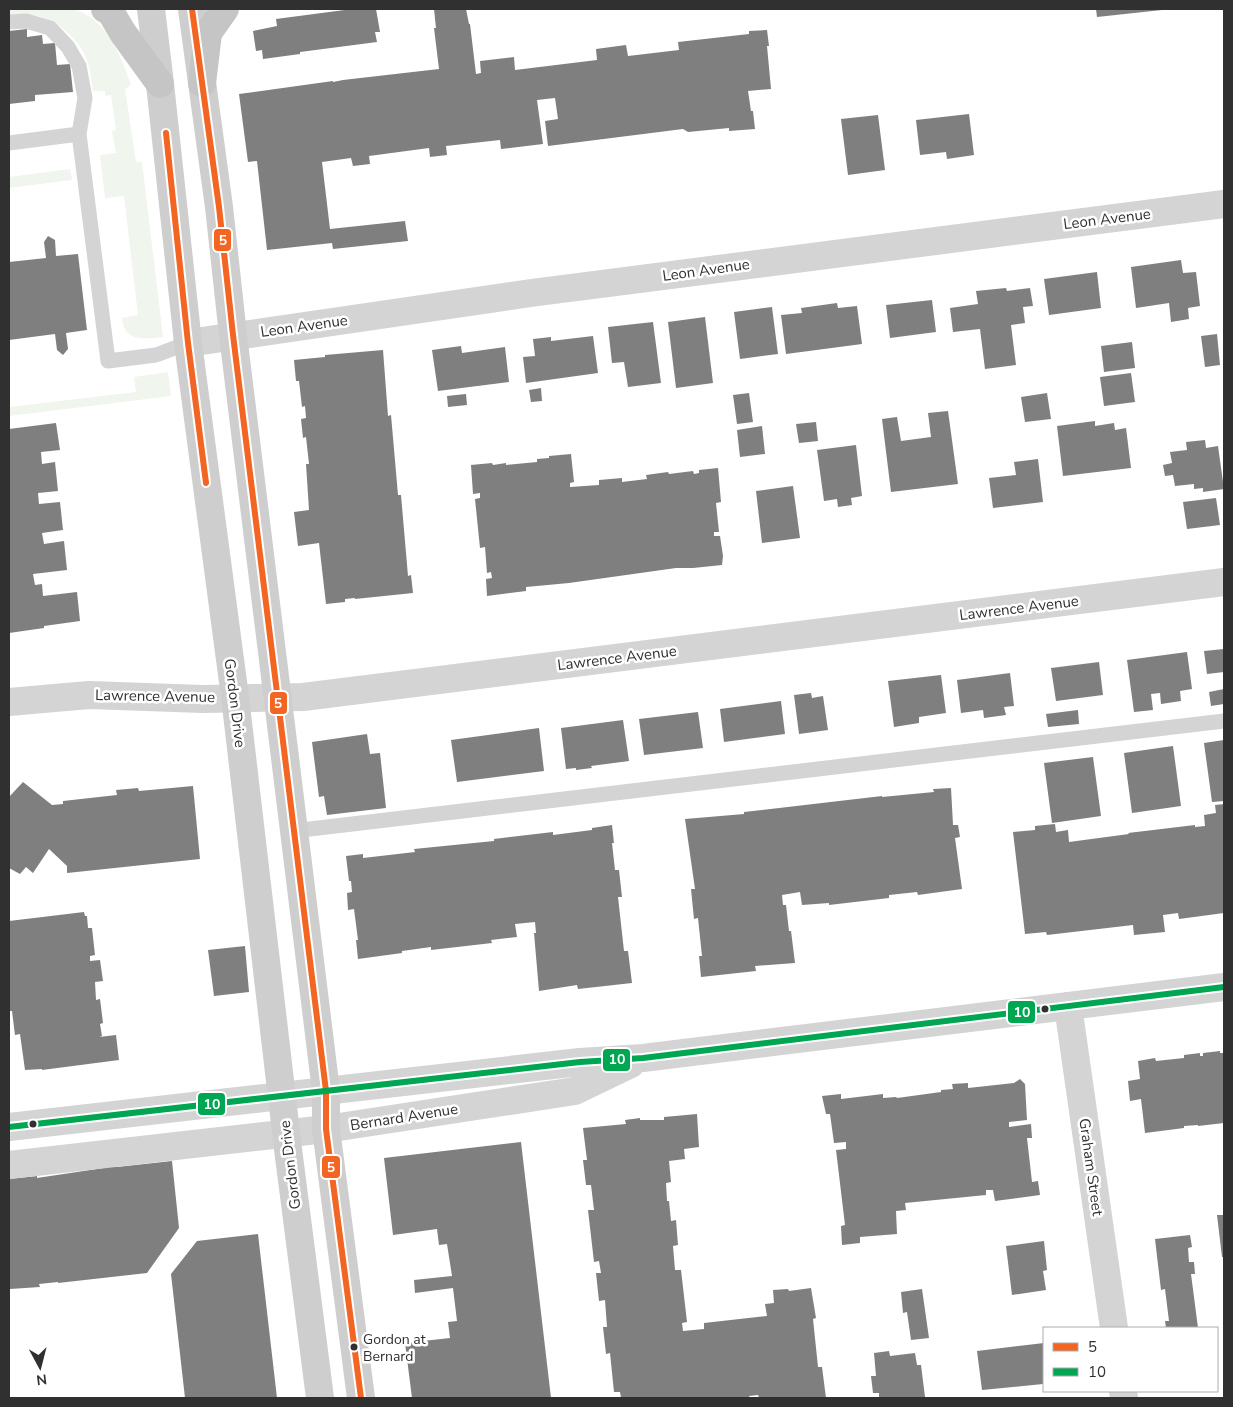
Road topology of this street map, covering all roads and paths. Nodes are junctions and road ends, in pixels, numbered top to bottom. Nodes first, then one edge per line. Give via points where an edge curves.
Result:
1 (105, 9) edge
2 (151, 9) edge
3 (192, 9) edge
4 (224, 9) edge
5 (9, 22) edge
6 (160, 84) junction
7 (202, 84) junction
8 (79, 134) junction
9 (9, 143) edge
10 (1224, 204) edge
11 (233, 335) junction
12 (188, 342) junction
13 (1224, 582) edge
14 (235, 697) junction
15 (277, 698) junction
16 (9, 702) edge
17 (1224, 721) edge
18 (293, 831) junction
19 (1224, 987) edge
20 (1068, 1006) junction
21 (643, 1058) junction
22 (326, 1091) junction
23 (282, 1096) junction
24 (9, 1127) edge
25 (326, 1129) junction
26 (287, 1134) junction
27 (9, 1165) edge
28 (1114, 1327) edge
29 (320, 1398) edge
30 (361, 1398) edge

1 - 6 highway via 110,11
2 - 6 main road, Gordon Drive
3 - 7 main road
4 - 7 highway via 208,33
5 - 8 lane via 26,21 50,28 68,47 79,66 85,98
6 - 12 main road, Gordon Drive
7 - 11 main road
8 - 9 lane
8 - 12 lane via 108,361 156,355
10 - 11 street, Leon Avenue
11 - 12 street, Leon Avenue
11 - 15 main road
12 - 14 main road, Gordon Drive
13 - 15 street, Lawrence Avenue
14 - 15 street, Lawrence Avenue
14 - 16 street, Lawrence Avenue via 203,699 89,694
14 - 23 main road, Gordon Drive
15 - 18 main road
17 - 18 lane
18 - 22 main road
19 - 20 street, Bernard Avenue
20 - 21 street, Bernard Avenue
20 - 28 street, Graham Street
21 - 22 street, Bernard Avenue via 580,1062
21 - 25 street, Bernard Avenue via 575,1090
22 - 23 street, Bernard Avenue
22 - 25 main road
23 - 24 street, Bernard Avenue
23 - 26 main road, Gordon Drive
25 - 26 street, Bernard Avenue
25 - 30 main road
26 - 27 street, Bernard Avenue
26 - 29 main road, Gordon Drive

